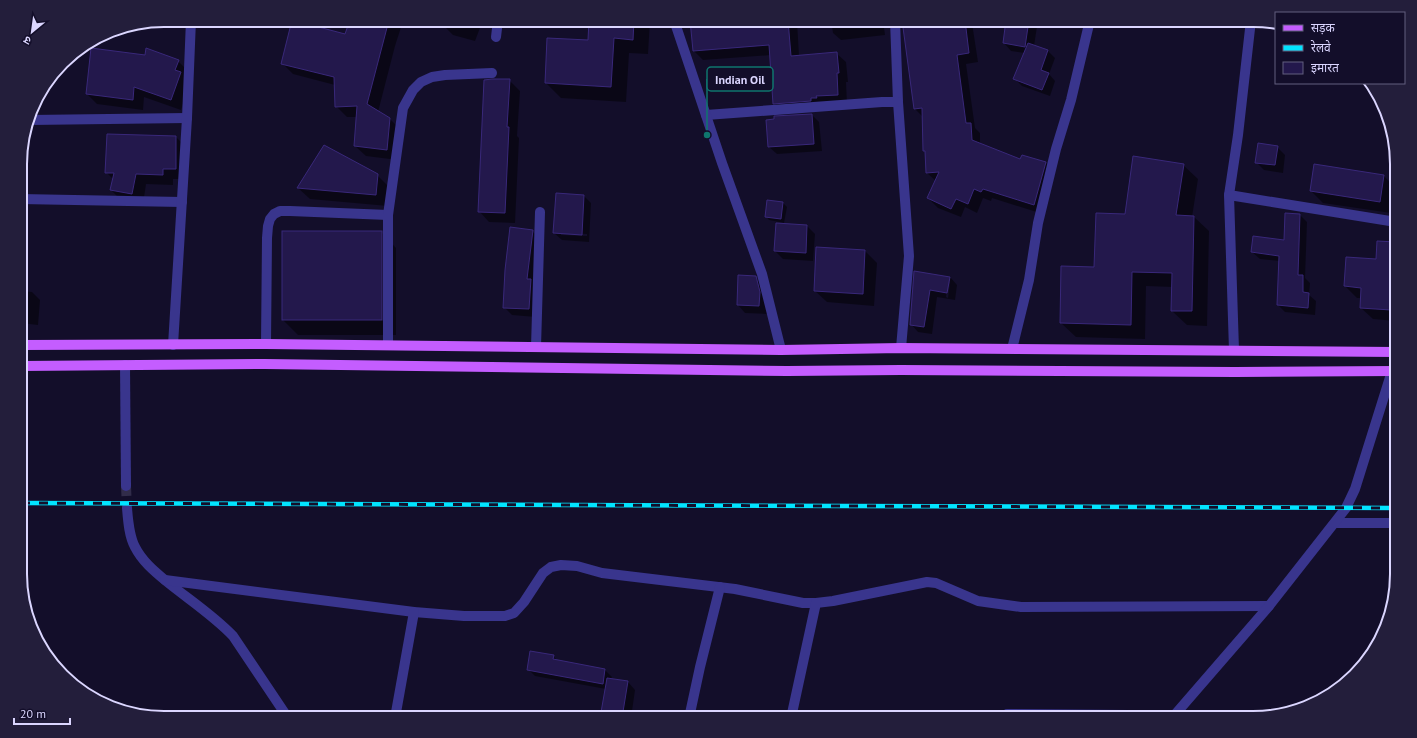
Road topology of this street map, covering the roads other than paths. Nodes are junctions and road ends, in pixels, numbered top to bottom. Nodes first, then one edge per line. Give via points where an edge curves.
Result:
1 (191, 27) edge
2 (497, 27) edge
3 (676, 27) edge
4 (895, 27) edge
5 (1088, 27) edge
6 (1250, 27) edge
7 (496, 37) dead end
8 (492, 74) dead end
9 (898, 102) junction
10 (706, 115) junction
11 (187, 118) junction
12 (34, 120) edge
13 (1229, 195) junction
14 (27, 199) edge
15 (182, 202) junction
16 (540, 212) dead end
17 (388, 214) junction
18 (1390, 221) edge
19 (266, 344) junction
20 (27, 345) edge
21 (173, 345) junction
22 (388, 345) junction
23 (536, 347) junction
24 (901, 348) junction
25 (1012, 349) junction
26 (781, 350) junction
27 (1234, 350) junction
28 (1390, 352) edge
29 (125, 365) junction
30 (27, 366) edge
31 (1390, 371) edge
32 (1390, 383) edge
33 (126, 486) tunnel mouth
34 (126, 508) tunnel mouth
35 (1335, 523) junction
36 (1390, 523) edge
37 (165, 580) junction
38 (720, 587) junction
39 (816, 603) junction
40 (1269, 606) junction
41 (414, 612) junction
42 (282, 711) edge
43 (396, 711) edge
44 (691, 711) edge
45 (793, 711) edge
46 (1178, 711) edge

1 - 11 street
2 - 7 street
3 - 10 street
4 - 9 street
5 - 25 street via 1038,223 1029,280
6 - 13 street
8 - 17 street via 432,77 421,82 413,90 403,108
9 - 10 street
9 - 24 street via 909,256
10 - 26 street via 762,274
11 - 12 street
11 - 15 street
13 - 18 street
13 - 27 street
14 - 15 street
15 - 21 street
16 - 23 street
17 - 19 street via 290,211 274,214 270,219 267,238
17 - 22 street
19 - 21 main road
19 - 22 main road
20 - 21 main road
22 - 23 main road
23 - 26 main road
24 - 25 main road
24 - 26 main road
25 - 27 main road
27 - 28 main road
29 - 30 main road
29 - 31 main road via 281,364 786,371
29 - 33 street
32 - 35 street via 1355,489
34 - 37 street via 135,547 144,561
35 - 36 street
35 - 40 street
37 - 41 street
37 - 42 street via 233,636
38 - 39 street via 803,603
38 - 41 street via 602,573 577,566 560,565 551,567 543,573 524,602 514,613 506,616
38 - 44 street
39 - 40 street via 927,582 936,583 978,601 1021,606
39 - 45 street
40 - 46 street
41 - 43 street

